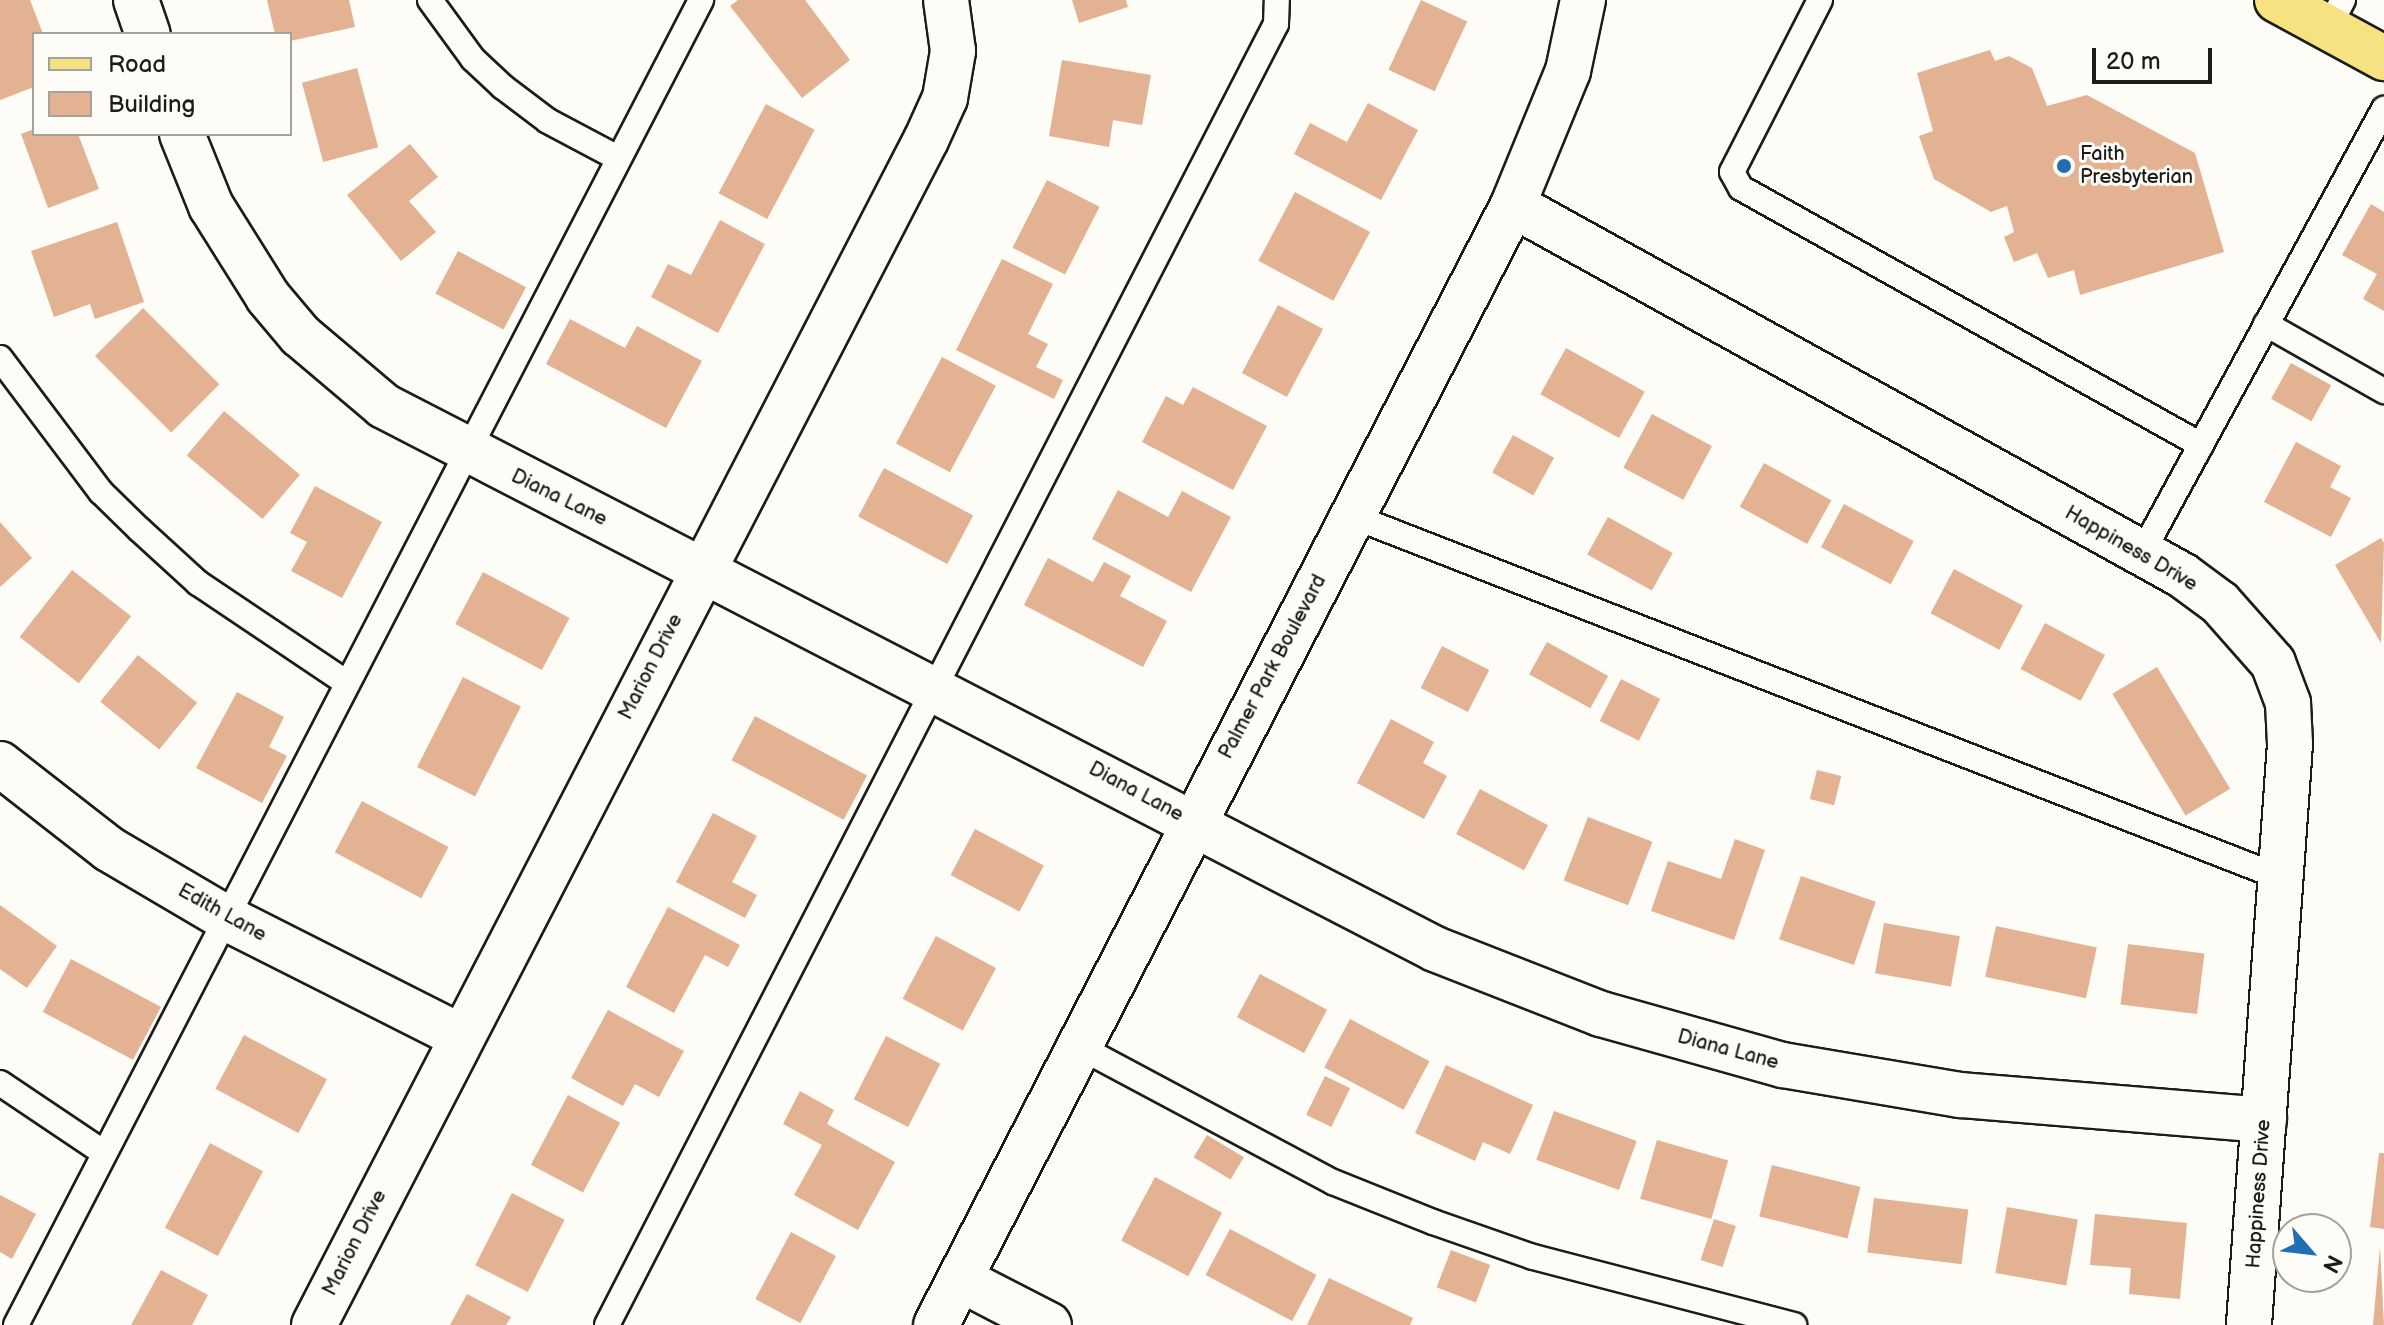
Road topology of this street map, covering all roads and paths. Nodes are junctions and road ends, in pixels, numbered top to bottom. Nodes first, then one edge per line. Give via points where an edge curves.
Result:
1 (136, 0) edge
2 (430, 0) edge
3 (701, 0) edge
4 (946, 0) edge
5 (1277, 0) edge
6 (1583, 0) edge
7 (1820, 0) edge
8 (2277, 0) edge
9 (2336, 14) edge
10 (147, 32) edge
11 (2384, 58) edge
12 (2384, 109) edge
13 (183, 136) edge
14 (618, 158) junction
15 (1513, 205) junction
16 (2266, 324) junction
17 (0, 358) edge
18 (2384, 391) edge
19 (2201, 445) junction
20 (465, 452) junction
21 (1352, 516) junction
22 (2142, 553) junction
23 (702, 568) junction
24 (347, 683) junction
25 (936, 686) junction
26 (0, 764) edge
27 (1192, 822) junction
28 (2282, 878) junction
29 (226, 918) junction
30 (460, 1036) junction
31 (1078, 1046) junction
32 (0, 1083) edge
33 (2264, 1120) junction
34 (104, 1153) junction
35 (960, 1279) junction
36 (16, 1325) edge
37 (314, 1325) edge
38 (607, 1325) edge
39 (936, 1325) edge
40 (1049, 1325) edge
41 (1794, 1325) edge
42 (2249, 1325) edge

1 - 10 street
2 - 14 lane via 473,59 503,87 548,121
3 - 14 lane
4 - 23 street, Marion Drive via 953,51 933,126
5 - 25 lane via 1276,24
6 - 15 street, Palmer Park Boulevard via 1568,71
7 - 19 lane via 1732,172 1741,188
8 - 9 main road
9 - 11 main road
12 - 16 lane
13 - 20 street, Diana Lane via 211,206 300,335 384,406
14 - 20 lane
15 - 21 street, Palmer Park Boulevard
15 - 22 street, Happiness Drive
16 - 18 lane
16 - 19 lane
17 - 24 lane via 101,492 140,530 198,583
19 - 22 lane
20 - 23 street, Diana Lane
20 - 24 lane
21 - 27 street, Palmer Park Boulevard
21 - 28 lane
22 - 28 street, Happiness Drive via 2220,603 2273,663 2288,703 2290,730
23 - 25 street, Diana Lane
23 - 30 street, Marion Drive
24 - 29 lane
25 - 27 street, Diana Lane
25 - 38 lane
26 - 29 street, Edith Lane via 109,849
27 - 31 street, Palmer Park Boulevard
27 - 33 street, Diana Lane via 1435,949 1601,1014 1684,1038 1783,1065 1960,1095
28 - 33 street, Happiness Drive
29 - 30 street, Edith Lane
29 - 34 lane
30 - 37 street, Marion Drive
31 - 35 street, Palmer Park Boulevard
31 - 41 lane via 1333,1182 1433,1222 1533,1257
32 - 34 lane
33 - 42 street, Happiness Drive
34 - 36 lane
35 - 39 street, Palmer Park Boulevard
35 - 40 street

